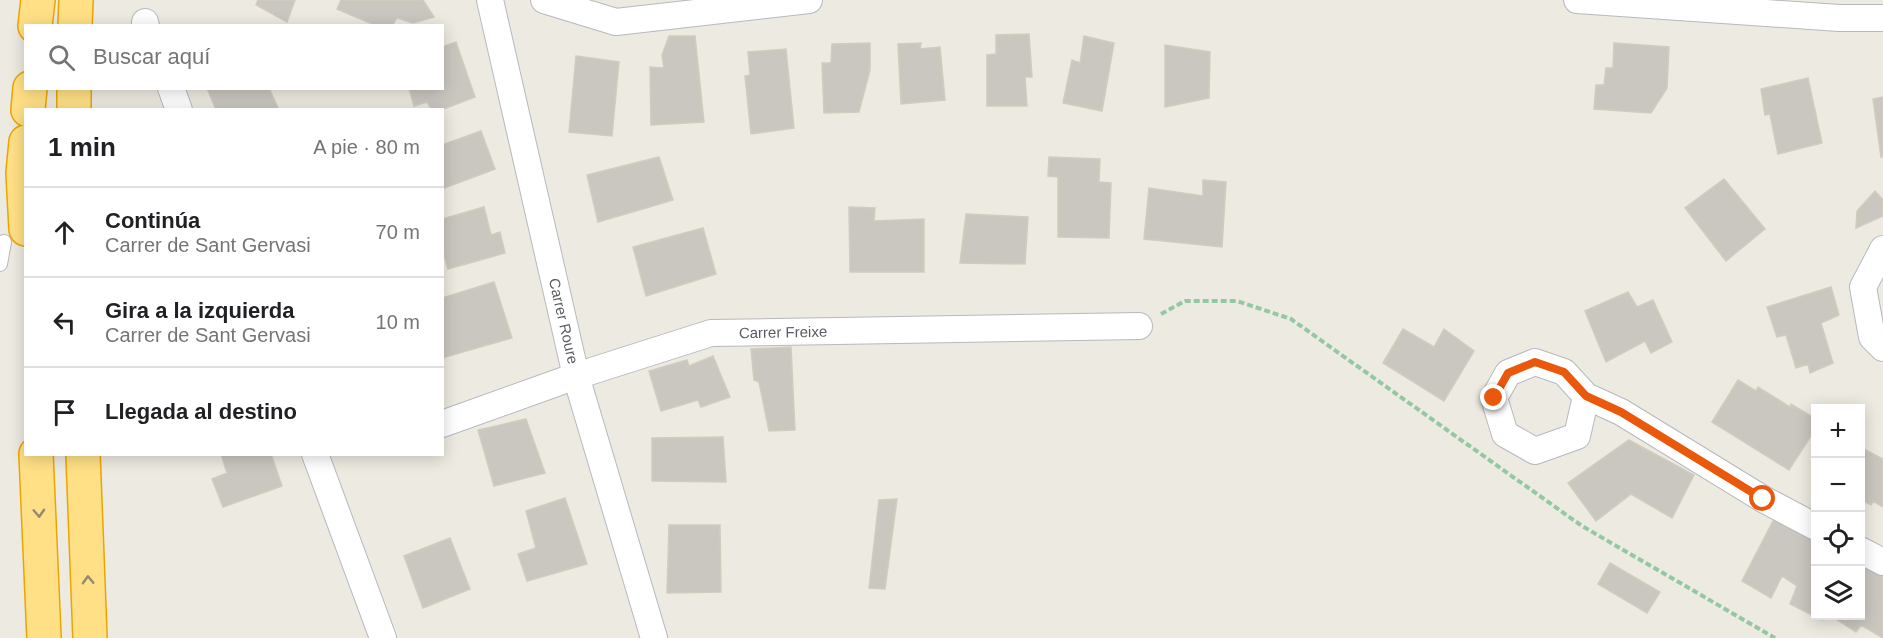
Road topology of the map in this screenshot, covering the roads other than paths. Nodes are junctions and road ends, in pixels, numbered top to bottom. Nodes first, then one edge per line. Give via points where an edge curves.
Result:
1 (38, 0) edge
2 (76, 0) edge
3 (490, 0) edge
4 (544, 0) edge
5 (809, 0) edge
6 (1576, 0) edge
7 (1883, 18) edge
8 (35, 24) edge
9 (75, 24) edge
10 (30, 90) edge
11 (74, 90) edge
12 (172, 90) edge
13 (28, 108) edge
14 (74, 108) edge
15 (178, 108) edge
16 (24, 162) edge
17 (15, 236) edge
18 (1883, 249) edge
19 (0, 264) edge
20 (1139, 326) road end
21 (1883, 348) edge
22 (576, 376) junction
23 (1586, 396) dead end
24 (444, 423) edge
25 (36, 456) edge
26 (83, 456) edge
27 (316, 456) edge
28 (1811, 525) edge
29 (1865, 553) edge
30 (1883, 562) edge
31 (44, 638) edge
32 (90, 638) edge
33 (383, 638) edge
34 (654, 638) edge

1 - 8 highway
2 - 9 highway
3 - 22 street, Carrer Roure
4 - 5 street via 616,22
6 - 7 street
10 - 13 highway
11 - 14 highway
12 - 15 street
16 - 17 highway
17 - 19 lane
18 - 21 street via 1863,286 1872,337
20 - 22 street, Carrer Freixe via 711,333
22 - 24 street, Carrer Freixe
22 - 34 street, Carrer Roure
23 - 28 street via 1621,412
25 -> 31 highway
32 -> 26 highway
27 - 33 street
29 - 30 street

